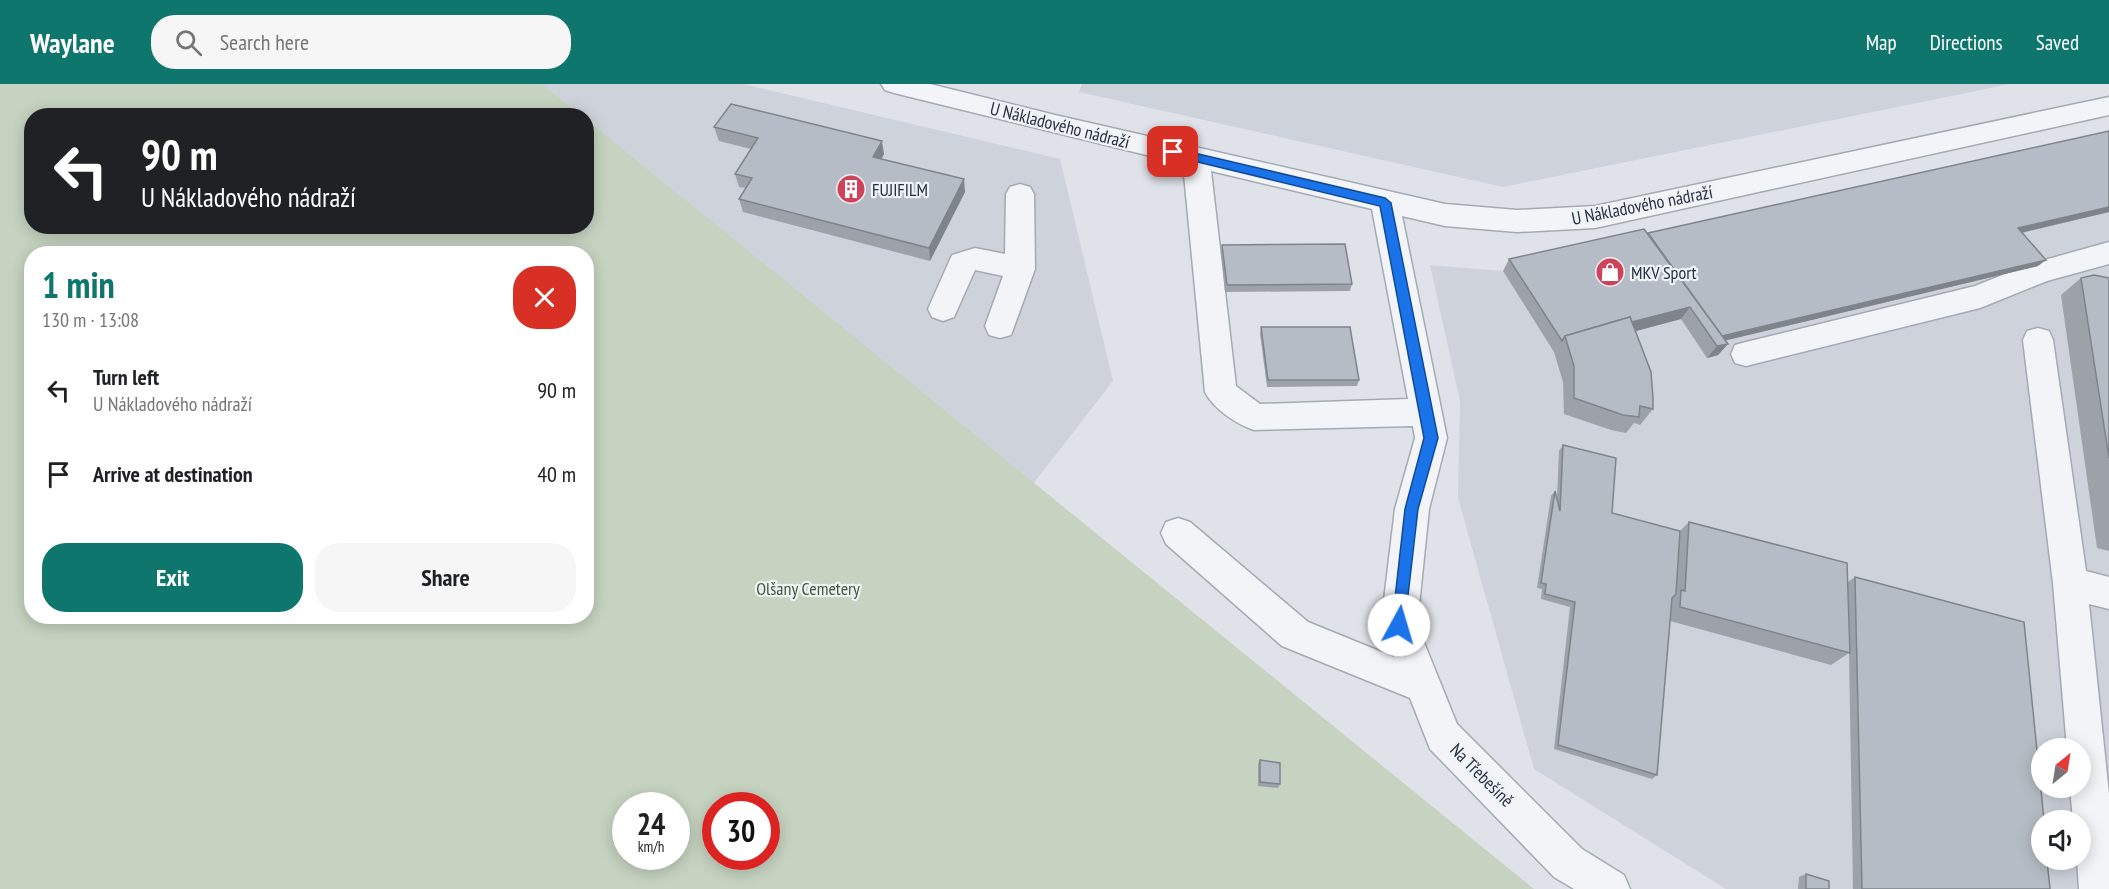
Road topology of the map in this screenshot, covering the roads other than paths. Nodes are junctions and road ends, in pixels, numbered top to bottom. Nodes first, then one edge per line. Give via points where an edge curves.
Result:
1 (894, 84) edge
2 (2109, 106) edge
3 (1196, 157) junction
4 (1020, 194) dead end
5 (1385, 203) junction
6 (2109, 253) edge
7 (2073, 262) junction
8 (2109, 269) edge
9 (1020, 270) junction
10 (943, 309) dead end
11 (1000, 326) dead end
12 (2038, 339) dead end
13 (1746, 354) dead end
14 (1426, 412) junction
15 (1178, 533) dead end
16 (2070, 583) junction
17 (2109, 593) edge
18 (1423, 686) junction
19 (1610, 889) edge
20 (2099, 889) edge

1 - 3 street, U Nákladového nádraží
2 - 5 street, U Nákladového nádraží via 1595,217 1543,222 1485,220
3 - 5 street, U Nákladového nádraží
3 - 14 street via 1221,392 1254,417
4 - 9 street
5 - 14 street, Na Třebešíně
6 - 7 street
7 - 8 street
7 - 13 street via 1980,296
9 - 10 street via 969,259 962,263
9 - 11 street
12 - 16 street
14 - 18 street, Na Třebešíně via 1431,438 1412,509 1399,625
15 - 18 street via 1294,634
16 - 17 street
16 - 20 street
18 - 19 street, Na Třebešíně via 1443,736 1568,863

